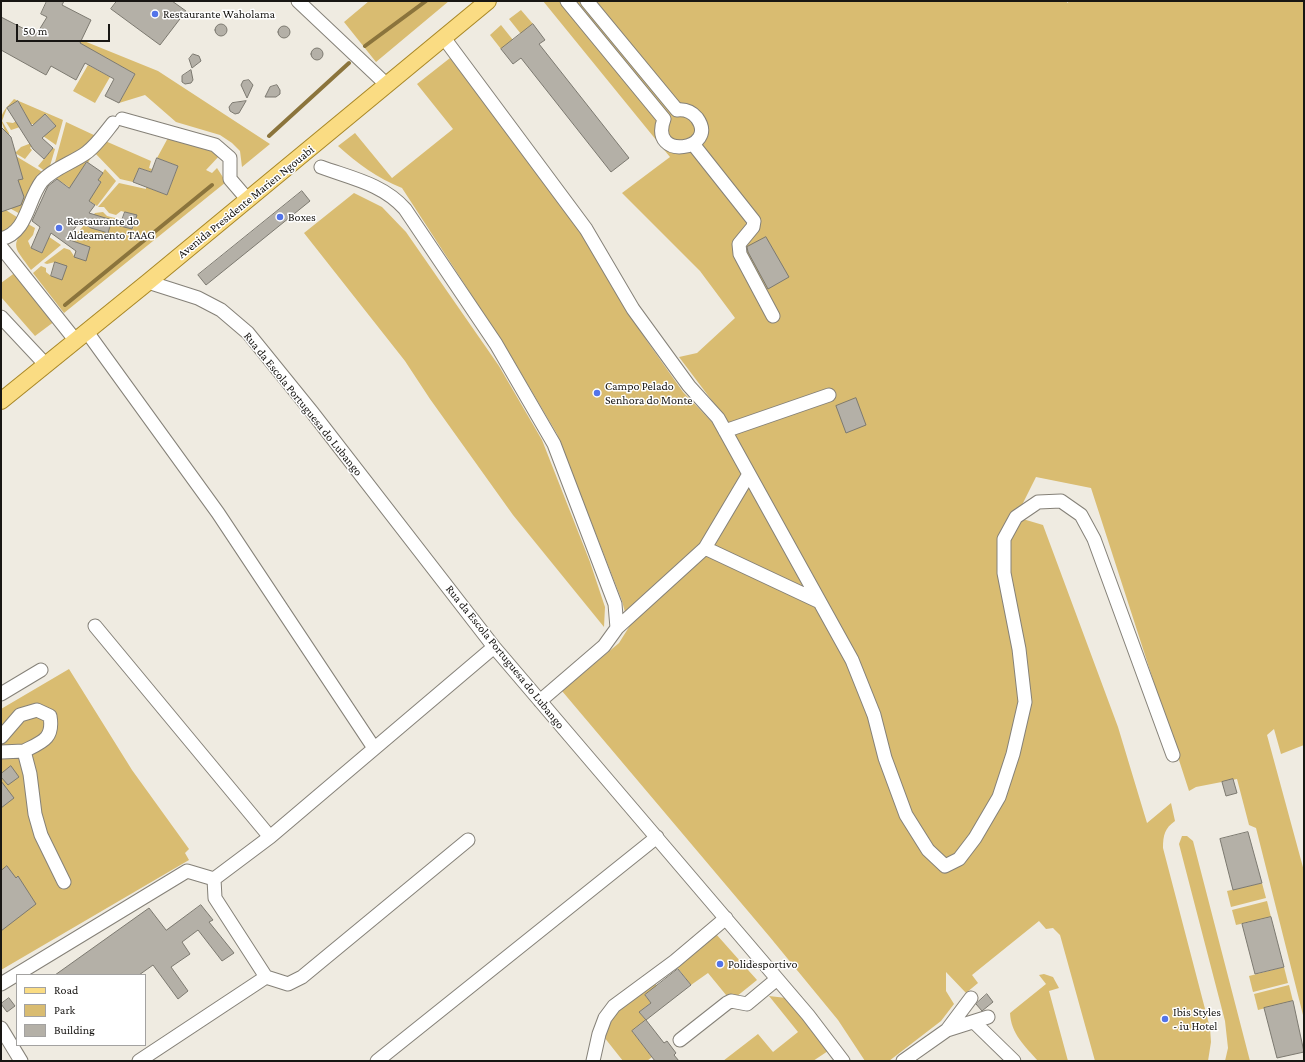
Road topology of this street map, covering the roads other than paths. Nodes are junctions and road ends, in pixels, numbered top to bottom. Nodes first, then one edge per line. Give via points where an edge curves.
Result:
1 (298, 1) edge
2 (488, 1) edge
3 (567, 1) edge
4 (587, 1) edge
5 (444, 38) junction
6 (387, 86) junction
7 (693, 144) junction
8 (321, 167) dead end
9 (248, 200) junction
10 (1, 239) edge
11 (1, 246) edge
12 (148, 282) junction
13 (773, 316) dead end
14 (1, 317) edge
15 (81, 336) junction
16 (46, 365) junction
17 (829, 394) dead end
18 (1, 401) edge
19 (725, 431) junction
20 (749, 474) junction
21 (706, 548) junction
22 (820, 602) junction
23 (96, 626) dead end
24 (617, 628) junction
25 (494, 647) junction
26 (41, 670) dead end
27 (1, 694) edge
28 (540, 701) junction
29 (1, 737) edge
30 (374, 748) junction
31 (24, 751) junction
32 (1, 752) edge
33 (1173, 755) dead end
34 (270, 837) junction
35 (658, 837) junction
36 (468, 840) dead end
37 (214, 878) junction
38 (64, 882) dead end
39 (726, 918) junction
40 (17, 974) edge
41 (16, 975) edge
42 (266, 977) junction
43 (778, 979) junction
44 (1, 984) edge
45 (971, 998) dead end
46 (988, 1017) dead end
47 (975, 1023) junction
48 (1, 1028) edge
49 (947, 1030) junction
50 (680, 1040) dead end
51 (21, 1061) edge
52 (139, 1061) edge
53 (377, 1061) edge
54 (593, 1061) edge
55 (843, 1061) edge
56 (903, 1061) edge
57 (1014, 1061) edge

1 - 6 street
2 - 5 main road, Avenida Presidente Marien Ngouabi
3 - 7 street via 664,119 662,130 666,142 677,148
4 - 7 street via 677,110 688,111 698,119 700,131
5 - 6 main road, Avenida Presidente Marien Ngouabi
5 - 19 street via 586,229 633,309 689,386 718,418
6 - 9 main road, Avenida Presidente Marien Ngouabi
7 - 13 street via 754,221 753,227 739,244 740,254
8 - 24 street via 380,188 394,197 405,209 496,344 554,444 615,604
9 - 10 street via 230,179 230,158 216,145 118,121 87,152 55,170 42,181 20,227
9 - 12 main road, Avenida Presidente Marien Ngouabi
11 - 15 street
12 - 15 main road, Avenida Presidente Marien Ngouabi
12 - 25 street, Rua da Escola Portuguesa do Lubango via 198,298 221,310 248,333
14 - 16 street
15 - 16 main road, Avenida Presidente Marien Ngouabi
15 - 30 street via 218,513
16 - 18 main road, Avenida Presidente Marien Ngouabi
17 - 19 street
19 - 20 street
20 - 21 street
20 - 22 street
21 - 22 street
21 - 24 street
22 - 33 street via 852,660 874,714 885,758 906,815 928,850 945,866 959,859 975,838 999,797 1013,754 1025,702 1019,649 1004,573 1004,539 1016,517 1038,502 1060,501 1081,515 1094,539
23 - 34 street
24 - 28 street via 604,646
25 - 28 street, Rua da Escola Portuguesa do Lubango
25 - 30 street
26 - 27 street
28 - 35 street, Rua da Escola Portuguesa do Lubango
29 - 31 street via 20,715 37,710 50,716 52,727 45,741
30 - 34 street
31 - 32 street
31 - 38 street via 39,828
34 - 37 street
35 - 39 street, Rua da Escola Portuguesa do Lubango
35 - 53 street
36 - 42 street via 302,977 288,984
37 - 40 street via 187,871
37 - 42 street via 215,898
39 - 43 street, Rua da Escola Portuguesa do Lubango
39 - 54 street via 614,1006 599,1034
41 - 44 street
42 - 52 street
43 - 50 street via 747,1004 731,1001 727,1003
43 - 55 street, Rua da Escola Portuguesa do Lubango
45 - 49 street
46 - 47 street
47 - 49 street
47 - 57 street
48 - 51 street
49 - 56 street

